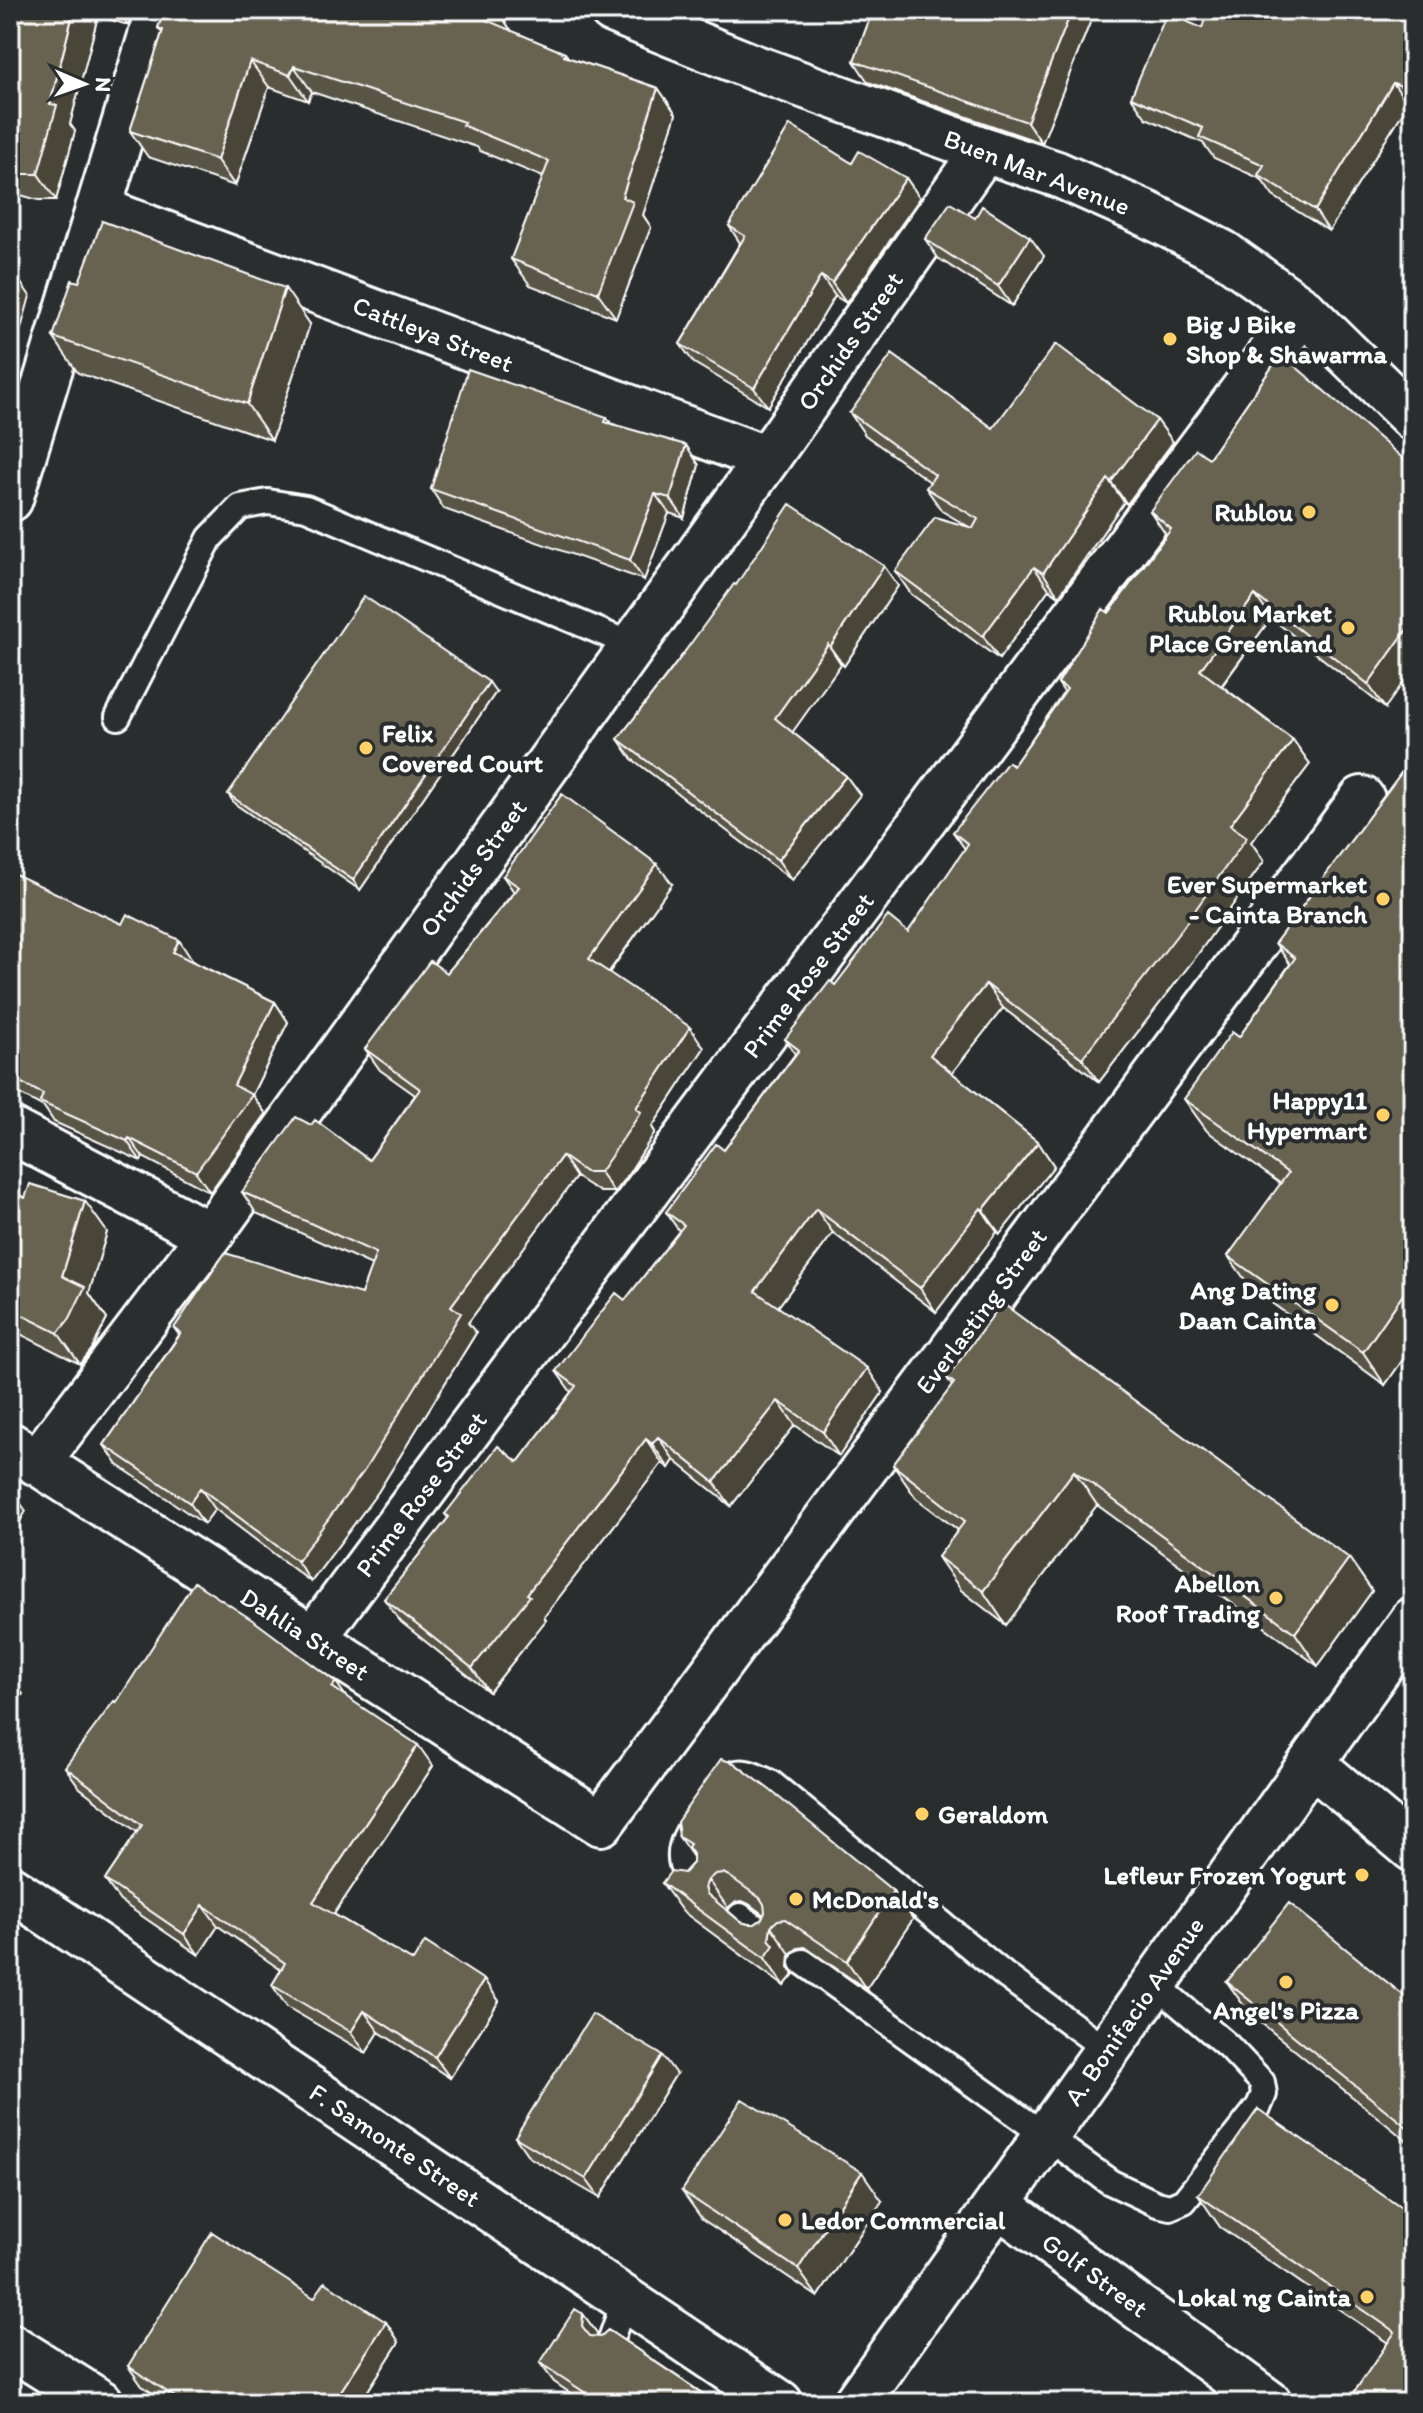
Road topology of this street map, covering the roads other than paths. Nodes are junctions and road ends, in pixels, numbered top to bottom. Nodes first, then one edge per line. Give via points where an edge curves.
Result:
1 (159, 10) edge
2 (612, 10) edge
3 (984, 150) junction
4 (98, 209) junction
5 (1303, 310) junction
6 (1413, 418) edge
7 (767, 459) junction
8 (10, 499) edge
9 (632, 645) junction
10 (118, 717) dead end
11 (1362, 799) dead end
12 (10, 1130) edge
13 (210, 1235) junction
14 (23, 1454) edge
15 (1413, 1620) edge
16 (313, 1639) junction
17 (1311, 1763) junction
18 (601, 1823) joint
19 (1413, 1849) edge
20 (699, 1887) edge
21 (10, 1888) edge
22 (740, 1916) edge
23 (770, 1938) edge
24 (803, 1962) edge
25 (1154, 1983) junction
26 (1107, 2050) junction
27 (1047, 2135) junction
28 (998, 2204) junction
29 (625, 2299) junction
30 (610, 2342) edge
31 (10, 2346) edge
32 (101, 2403) edge
33 (780, 2403) edge
34 (856, 2403) edge
35 (1269, 2403) edge

1 - 4 street
2 - 3 street, Buen Mar Avenue
3 - 5 street, Buen Mar Avenue via 1057,174 1149,215 1223,253
3 - 7 street, Orchids Street
4 - 7 street, Cattleya Street
4 - 8 street
5 - 6 street, Buen Mar Avenue
5 - 16 street, Prime Rose Street
7 - 9 street, Orchids Street
9 - 10 lane via 306,508 268,502 240,507 210,538
9 - 13 street, Orchids Street
11 - 18 street, Everlasting Street
12 - 13 street
13 - 14 street, Orchids Street
14 - 16 street, Dahlia Street
15 - 17 street, A. Bonifacio Avenue
16 - 18 street, Dahlia Street
17 - 19 street
17 - 25 street, A. Bonifacio Avenue
20 - 26 lane via 687,1878 680,1854 686,1832 730,1776 747,1772 771,1783 1006,1976
21 - 29 street, F. Samonte Street
22 - 23 lane
24 - 27 lane
25 - 26 street, A. Bonifacio Avenue
25 - 27 lane via 1262,2082 1259,2106 1184,2201 1170,2207 1110,2182
26 - 27 street, A. Bonifacio Avenue
27 - 28 street, A. Bonifacio Avenue
28 - 34 street, A. Bonifacio Avenue
28 - 35 street, Golf Street
29 - 30 lane
29 - 33 street, F. Samonte Street
31 - 32 street

